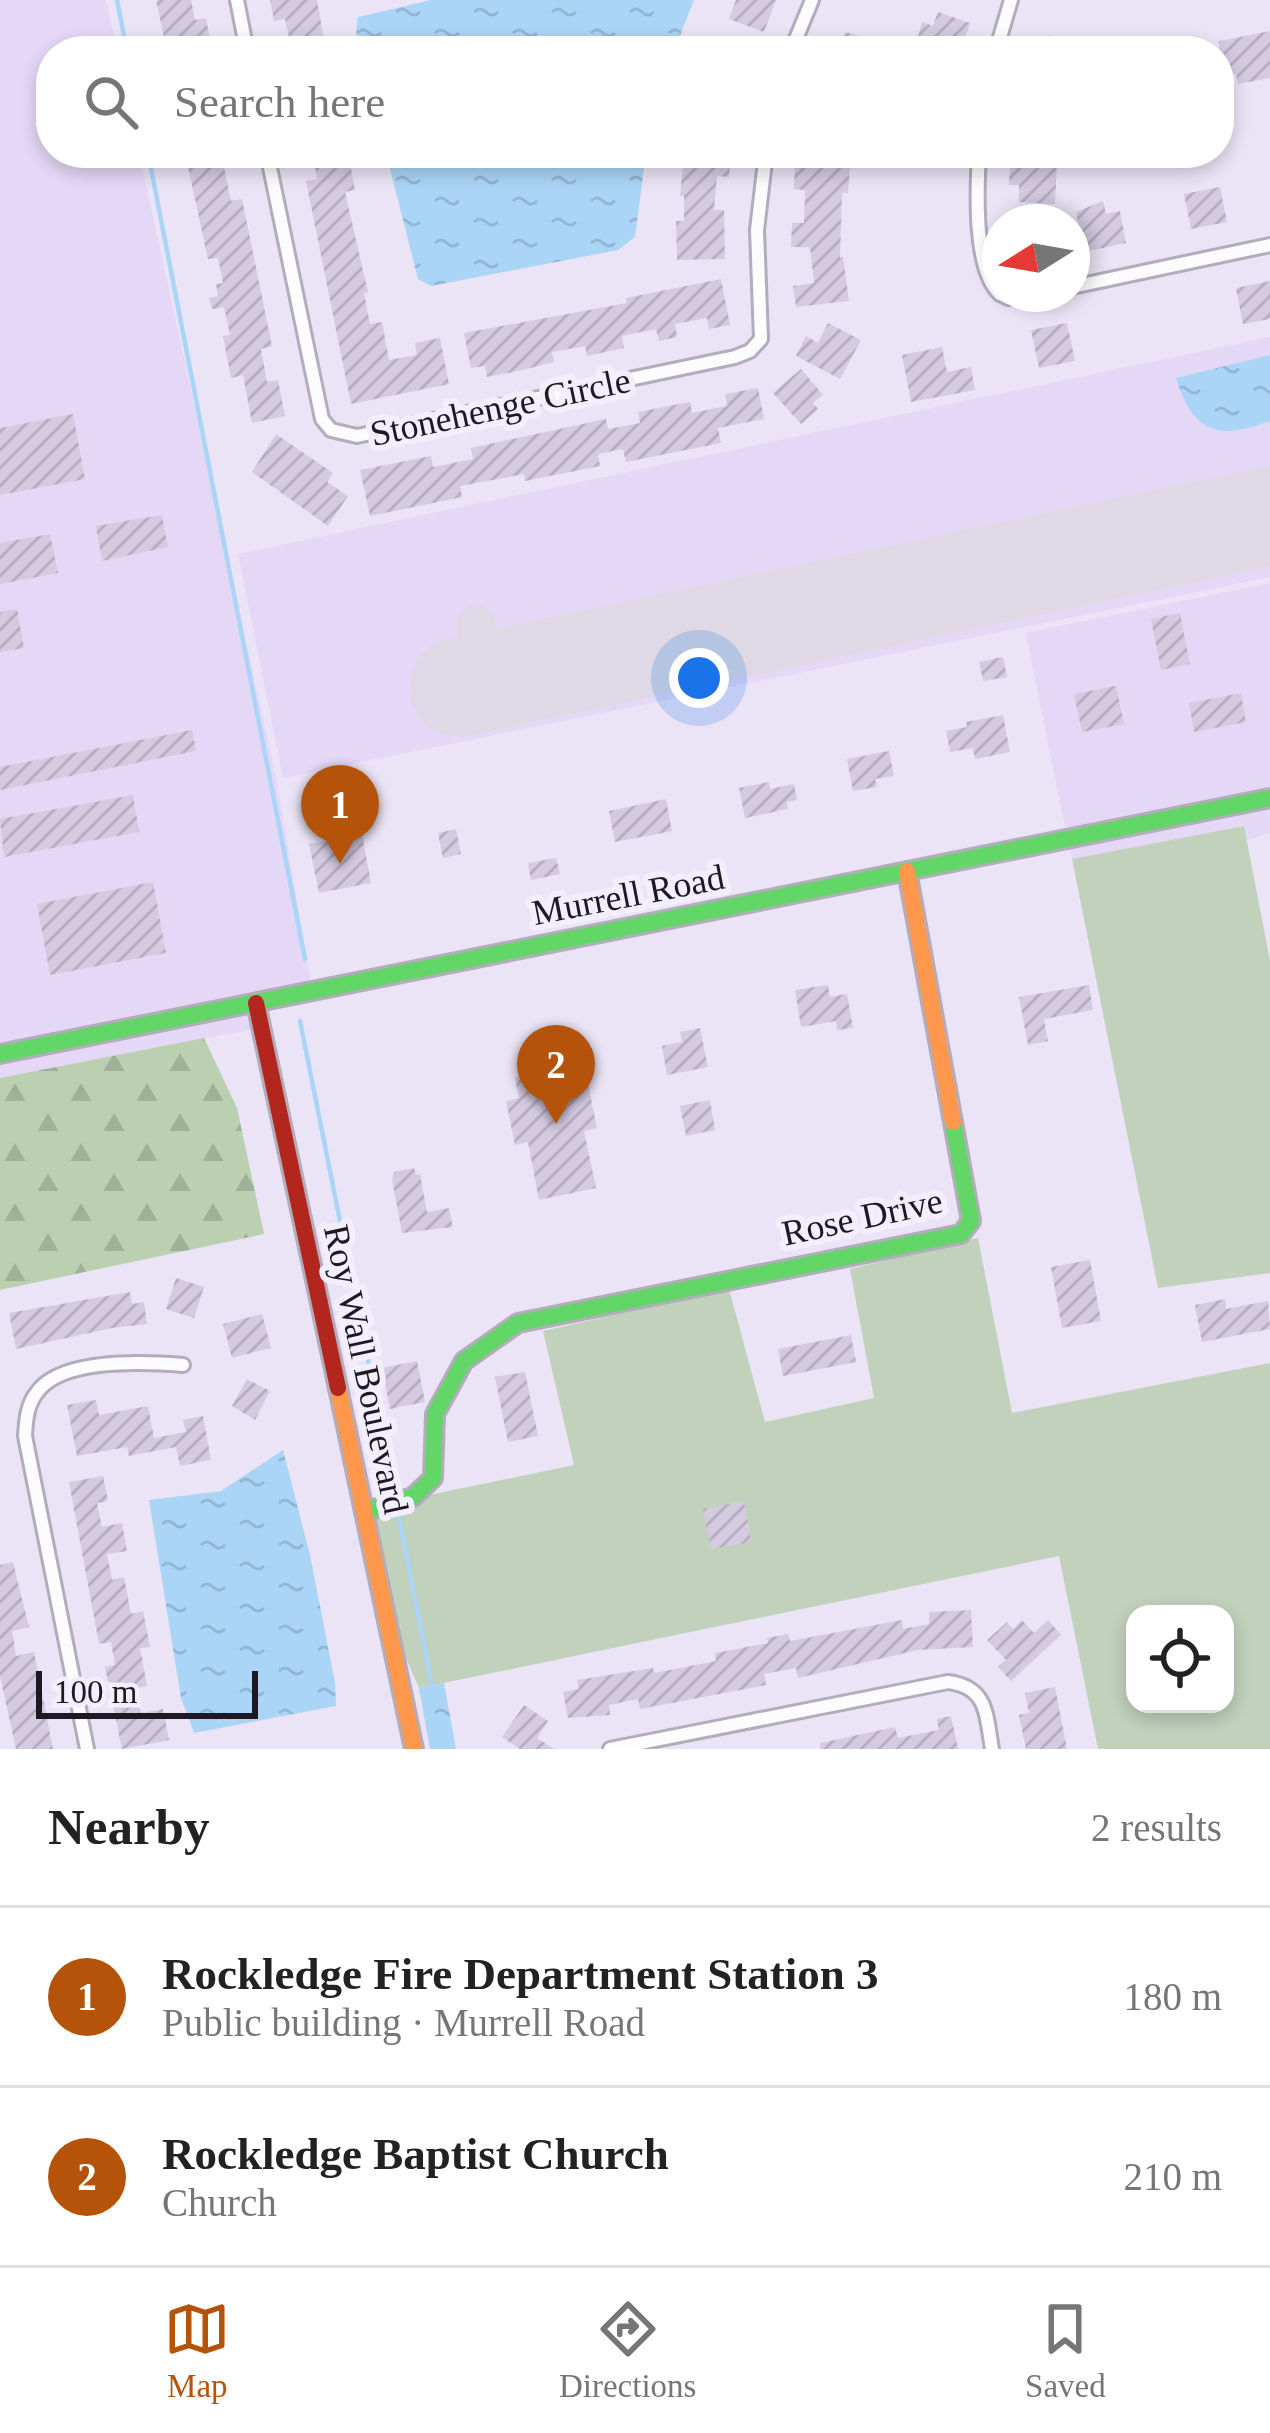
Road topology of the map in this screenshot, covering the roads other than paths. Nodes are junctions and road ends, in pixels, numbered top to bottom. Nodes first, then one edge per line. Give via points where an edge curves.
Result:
1 (236, 0) edge
2 (812, 0) edge
3 (1010, 0) edge
4 (244, 36) edge
5 (797, 36) edge
6 (1000, 36) edge
7 (270, 168) edge
8 (764, 168) edge
9 (979, 168) edge
10 (982, 243) edge
11 (1270, 245) edge
12 (1090, 283) edge
13 (1270, 798) edge
14 (907, 872) junction
15 (256, 1003) junction
16 (0, 1054) edge
17 (183, 1365) dead end
18 (364, 1512) junction
19 (88, 1749) edge
20 (414, 1749) edge
21 (610, 1749) edge
22 (992, 1749) edge

1 - 4 street
2 - 5 street
3 - 6 street
7 - 8 street, Stonehenge Circle via 322,419 357,436 750,351 760,339
9 - 10 street
11 - 12 street
13 - 14 street, Murrell Road
14 - 15 street, Murrell Road
14 - 18 street, Rose Drive via 971,1221 961,1234 518,1323 464,1361 435,1414 433,1478 413,1497
15 - 16 street, Murrell Road
15 - 18 street, Roy Wall Boulevard
17 - 19 street via 131,1361 57,1376 40,1388 26,1417
18 - 20 street, Roy Wall Boulevard
21 - 22 street via 948,1682 967,1684 983,1701

